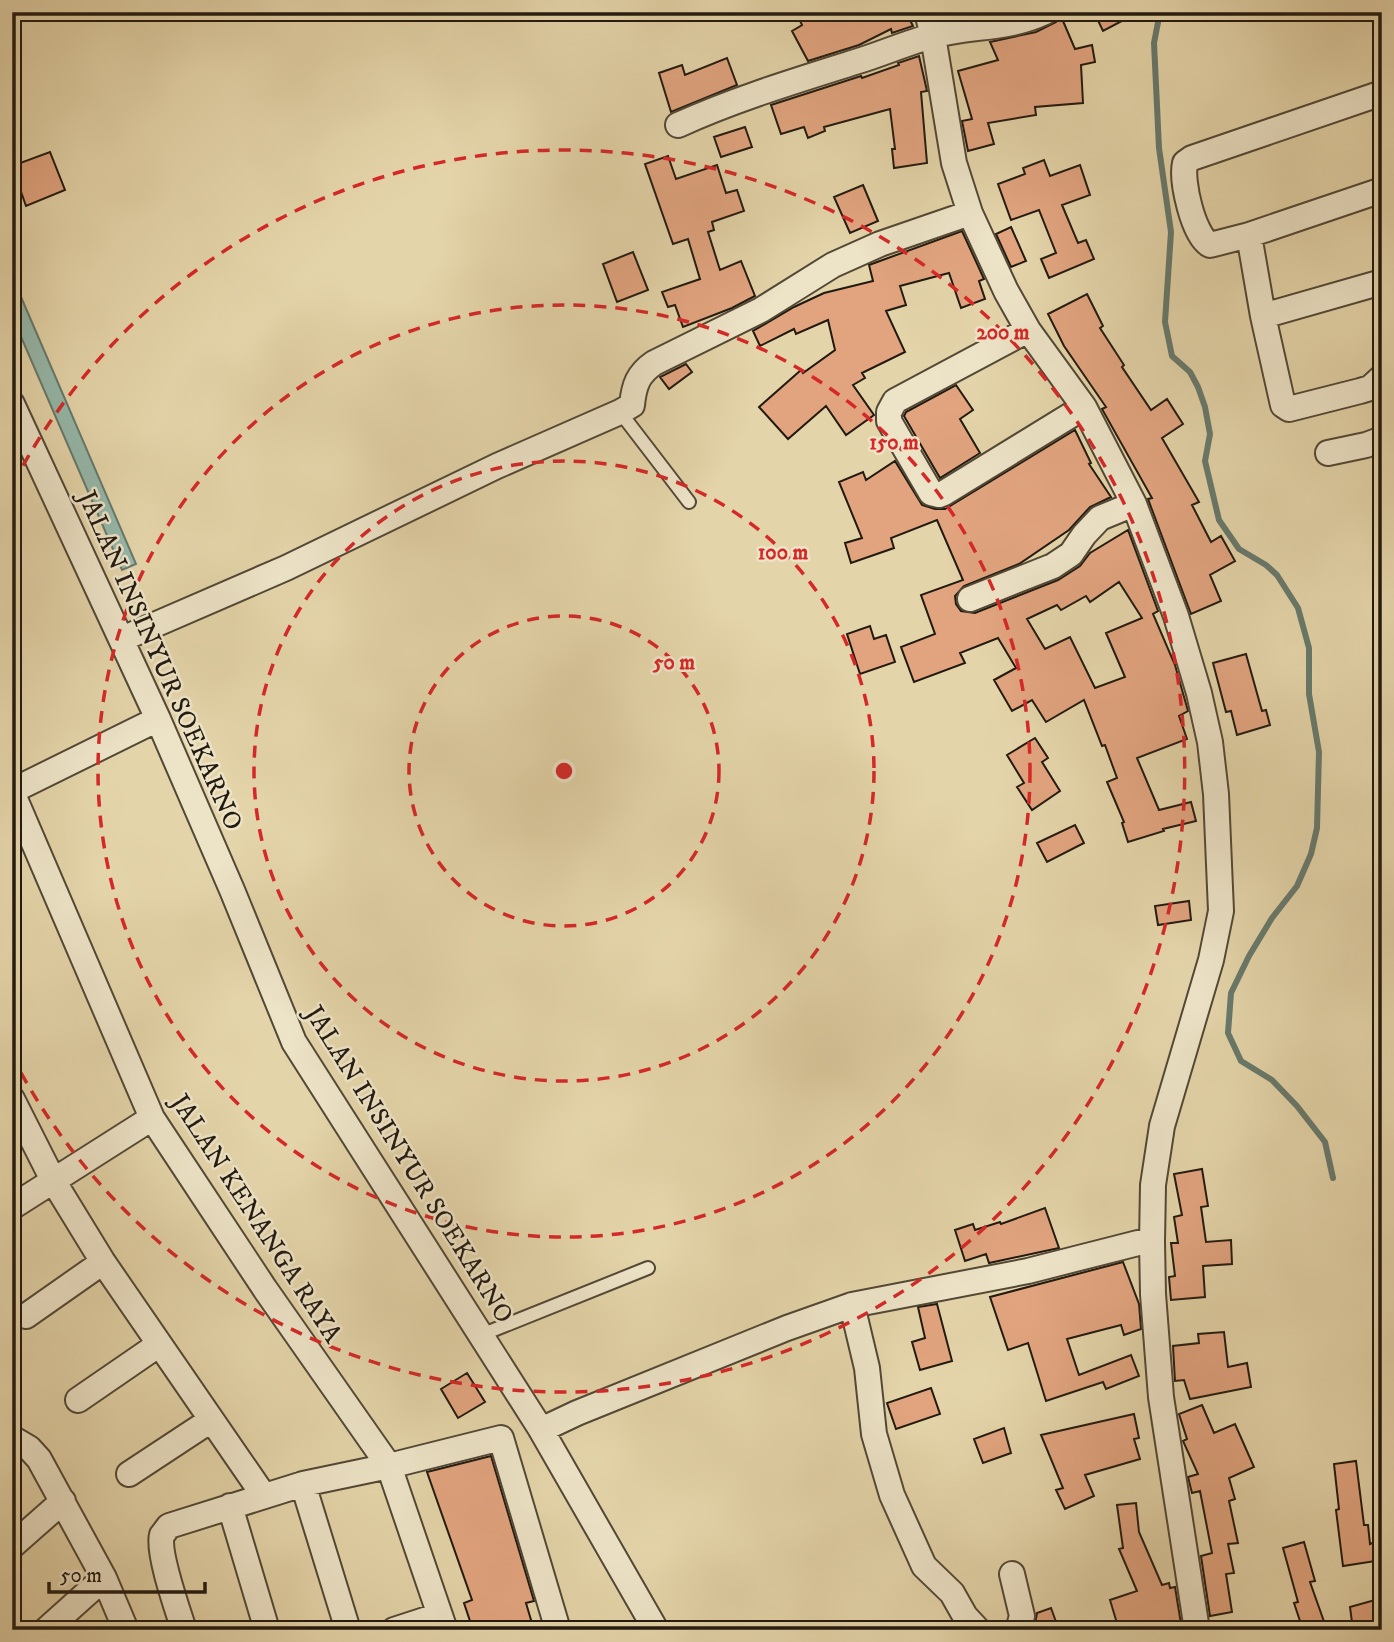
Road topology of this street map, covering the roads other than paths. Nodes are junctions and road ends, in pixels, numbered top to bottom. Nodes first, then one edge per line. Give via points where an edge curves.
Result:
1 (1045, 12) edge
2 (930, 24) edge
3 (1382, 93) edge
4 (678, 125) dead end
5 (1382, 190) edge
6 (970, 213) junction
7 (1250, 235) junction
8 (1382, 282) edge
9 (1263, 316) junction
10 (1028, 330) junction
11 (1381, 383) edge
12 (12, 404) edge
13 (1084, 407) junction
14 (620, 412) junction
15 (1382, 439) edge
16 (1328, 453) dead end
17 (689, 502) dead end
18 (1134, 504) junction
19 (970, 599) dead end
20 (122, 639) junction
21 (158, 719) junction
22 (12, 791) edge
23 (12, 1099) edge
24 (152, 1118) junction
25 (54, 1182) junction
26 (12, 1207) edge
27 (1152, 1242) junction
28 (103, 1262) junction
29 (648, 1268) dead end
30 (852, 1305) junction
31 (26, 1316) dead end
32 (481, 1335) junction
33 (158, 1345) junction
34 (78, 1400) dead end
35 (211, 1420) junction
36 (559, 1422) junction
37 (12, 1438) edge
38 (389, 1466) junction
39 (129, 1474) dead end
40 (303, 1484) junction
41 (264, 1496) junction
42 (62, 1501) junction
43 (230, 1506) junction
44 (12, 1546) edge
45 (1012, 1574) dead end
46 (104, 1578) junction
47 (442, 1623) edge
48 (46, 1630) edge
49 (126, 1630) edge
50 (184, 1630) edge
51 (267, 1630) edge
52 (348, 1630) edge
53 (394, 1630) edge
54 (558, 1630) edge
55 (656, 1630) edge
56 (978, 1630) edge
57 (1018, 1630) edge
58 (1197, 1630) edge

1 - 2 street via 1013,25 990,28
2 - 4 street
2 - 6 street via 954,163
3 - 7 street via 1185,163 1183,173 1202,240 1210,245
5 - 7 street
6 - 10 street
6 - 14 street via 833,265 761,310 654,363 634,384 632,405
7 - 9 street
8 - 9 street
9 - 11 street via 1280,397 1289,409
10 - 13 street
10 - 13 street via 895,401 889,421 931,493 944,493
12 - 20 street, JALAN INSINYUR SOEKARNO
13 - 18 street
14 - 17 lane
14 - 20 street
15 - 16 street
18 - 19 street via 1100,519 1071,554 1053,566
18 - 27 street via 1176,617 1204,718 1216,794 1221,911 1162,1126 1153,1185
20 - 21 street, JALAN INSINYUR SOEKARNO
21 - 22 street
21 - 32 street, JALAN INSINYUR SOEKARNO via 293,1042
22 - 24 street, JALAN KENANGA RAYA
23 - 25 street
24 - 25 street
24 - 38 street, JALAN KENANGA RAYA
25 - 26 street
25 - 28 street
27 - 30 street
27 - 58 street via 1161,1397
28 - 31 street
28 - 33 street
29 - 32 lane
30 - 36 street
30 - 56 street via 867,1368 874,1434 892,1495 924,1566 952,1593
32 - 36 street, JALAN INSINYUR SOEKARNO
33 - 34 street
33 - 35 street
35 - 39 street
35 - 41 street
36 - 55 street, JALAN INSINYUR SOEKARNO
37 - 42 street via 39,1459
38 - 40 street
38 - 47 street, JALAN KENANGA RAYA
38 - 54 street via 501,1437
40 - 41 street
40 - 52 street
41 - 43 street
42 - 44 street
42 - 46 street
43 - 50 street via 169,1526 162,1534 169,1582
43 - 51 street
45 - 57 street via 1022,1616
46 - 48 street
46 - 49 street
47 - 53 street

